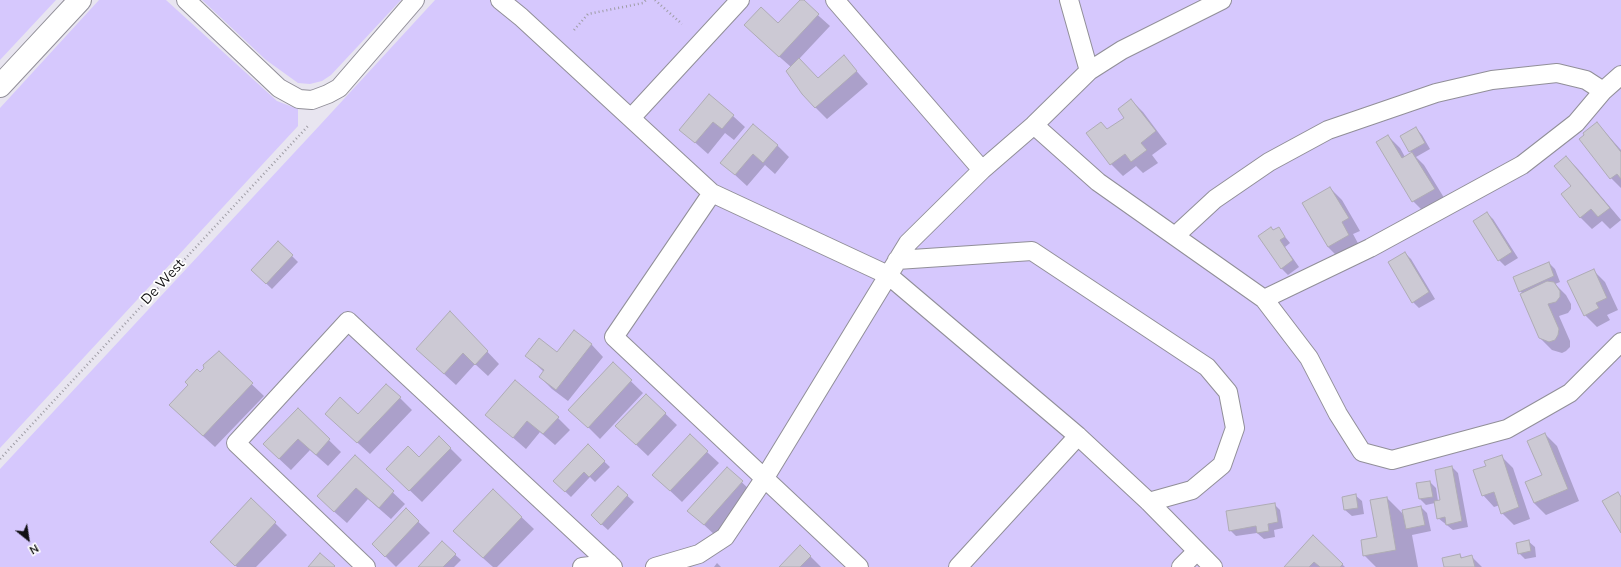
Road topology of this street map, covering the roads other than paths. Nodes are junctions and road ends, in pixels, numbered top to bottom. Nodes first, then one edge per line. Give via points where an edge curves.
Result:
1 (80, 0) edge
2 (186, 0) edge
3 (415, 0) edge
4 (500, 0) edge
5 (740, 0) edge
6 (835, 0) edge
7 (1069, 0) edge
8 (1222, 0) edge
9 (1089, 71) junction
10 (1621, 76) edge
11 (0, 86) edge
12 (1603, 91) junction
13 (631, 118) junction
14 (1034, 125) junction
15 (982, 170) junction
16 (712, 192) junction
17 (1175, 236) junction
18 (893, 267) junction
19 (1264, 299) junction
20 (1621, 342) edge
21 (1078, 436) junction
22 (764, 479) junction
23 (1149, 502) junction
24 (1197, 551) junction
25 (611, 565) edge
26 (366, 567) edge
27 (582, 567) edge
28 (655, 567) edge
29 (859, 567) edge
30 (958, 567) edge
31 (1181, 567) edge
32 (1213, 567) edge

1 - 11 main road
2 - 3 lane via 279,88 299,99 312,100 339,88
4 - 13 lane
5 - 13 lane
6 - 15 lane
7 - 9 lane
8 - 9 lane via 1122,50
9 - 14 lane
10 - 12 lane
12 - 17 lane via 1586,80 1557,73 1492,80 1436,93 1328,130 1269,162 1215,199
12 - 19 lane via 1576,123 1522,165 1370,248
13 - 16 lane
14 - 15 lane
14 - 17 lane via 1098,182
15 - 18 lane via 908,243
16 - 18 lane
16 - 22 lane via 614,337
17 - 19 lane
18 - 21 lane
18 - 22 lane
18 - 23 lane via 1032,251 1207,367 1228,392 1235,428 1222,465 1192,490
19 - 20 lane via 1310,358 1338,414 1362,452 1392,460 1507,429 1570,393
21 - 23 lane
21 - 30 lane
22 - 28 lane via 725,537 699,554
22 - 29 lane
23 - 24 lane
24 - 31 lane
24 - 32 lane
25 - 26 lane via 348,321 236,443
25 - 27 lane

